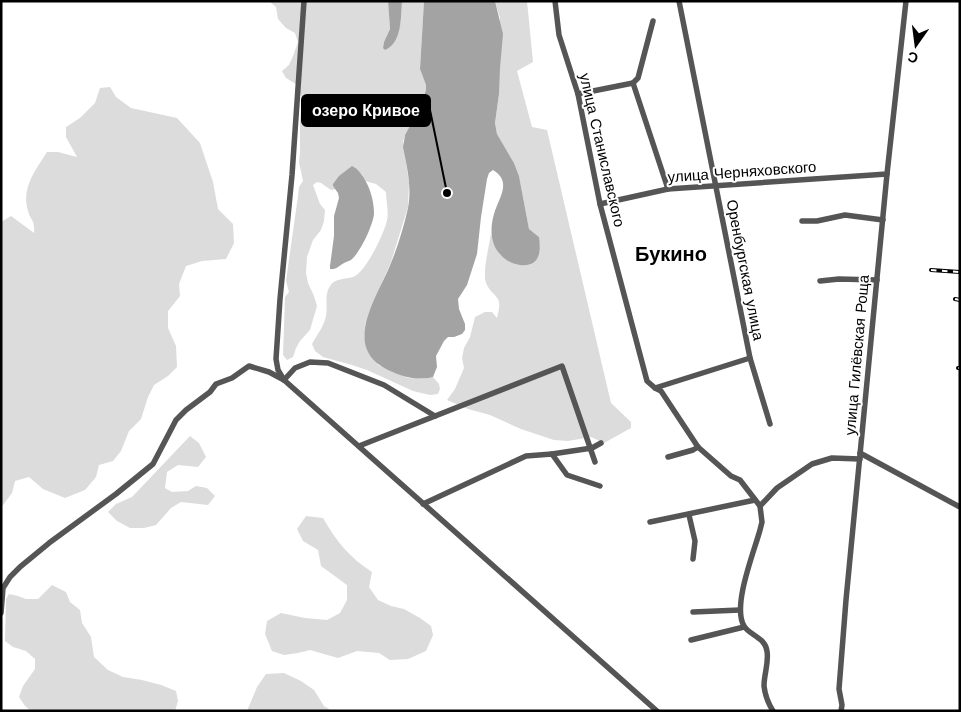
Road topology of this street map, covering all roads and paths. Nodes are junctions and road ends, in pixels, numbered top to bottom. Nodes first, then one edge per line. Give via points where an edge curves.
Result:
1 (304, 1) edge
2 (555, 1) edge
3 (679, 1) edge
4 (906, 1) edge
5 (653, 21) dead end
6 (633, 83) junction
7 (578, 94) junction
8 (887, 174) junction
9 (716, 185) junction
10 (668, 189) junction
11 (600, 204) junction
12 (883, 220) junction
13 (802, 222) dead end
14 (877, 280) junction
15 (820, 281) dead end
16 (750, 358) junction
17 (284, 380) junction
18 (655, 388) junction
19 (435, 416) junction
20 (770, 424) dead end
21 (601, 442) dead end
22 (359, 446) junction
23 (698, 447) junction
24 (590, 448) junction
25 (552, 454) junction
26 (860, 456) junction
27 (668, 457) dead end
28 (595, 462) dead end
29 (600, 486) dead end
30 (755, 500) junction
31 (424, 504) junction
32 (760, 506) junction
33 (960, 508) edge
34 (689, 515) junction
35 (650, 522) dead end
36 (693, 558) dead end
37 (2, 587) edge
38 (740, 610) junction
39 (693, 612) dead end
40 (1, 614) edge
41 (744, 627) junction
42 (691, 640) dead end
43 (657, 711) edge
44 (773, 711) edge
45 (841, 711) edge

1 - 17 street via 276,359
2 - 7 street, улица Станиславского via 559,35
3 - 9 street, Оренбургская улица
4 - 8 street, улица Гилёвская Роща
5 - 6 street via 638,78
6 - 7 street
6 - 10 street
7 - 11 street, улица Станиславского
8 - 9 street, улица Черняховского
8 - 12 street, улица Гилёвская Роща
9 - 10 street, улица Черняховского
9 - 16 street, Оренбургская улица
10 - 11 street, улица Черняховского
11 - 18 street, улица Станиславского via 647,381
12 - 13 street via 845,215
12 - 14 street, улица Гилёвская Роща
14 - 15 street
14 - 26 street, улица Гилёвская Роща
16 - 18 street
16 - 20 street, Оренбургская улица
17 - 19 street via 295,368 310,362 328,363 384,385
17 - 22 street
17 - 37 street via 248,366 232,378 216,384 176,420 153,464 48,543
18 - 23 street, улица Станиславского via 661,391
19 - 22 street
19 - 24 street via 562,366
21 - 24 street
22 - 31 street
23 - 27 street
23 - 30 street, улица Станиславского via 740,480
24 - 25 street
24 - 28 street
25 - 29 street via 568,475
25 - 31 street via 526,456
26 - 32 street via 832,458 812,464 778,488
26 - 33 street
26 - 45 street, улица Гилёвская Роща via 840,668
30 - 32 street, улица Станиславского
30 - 34 street
31 - 43 street
32 - 38 street via 762,522
34 - 35 street
34 - 36 street via 695,541
37 - 40 street
38 - 39 street
38 - 41 street
41 - 42 street
41 - 44 street via 767,649 764,686

